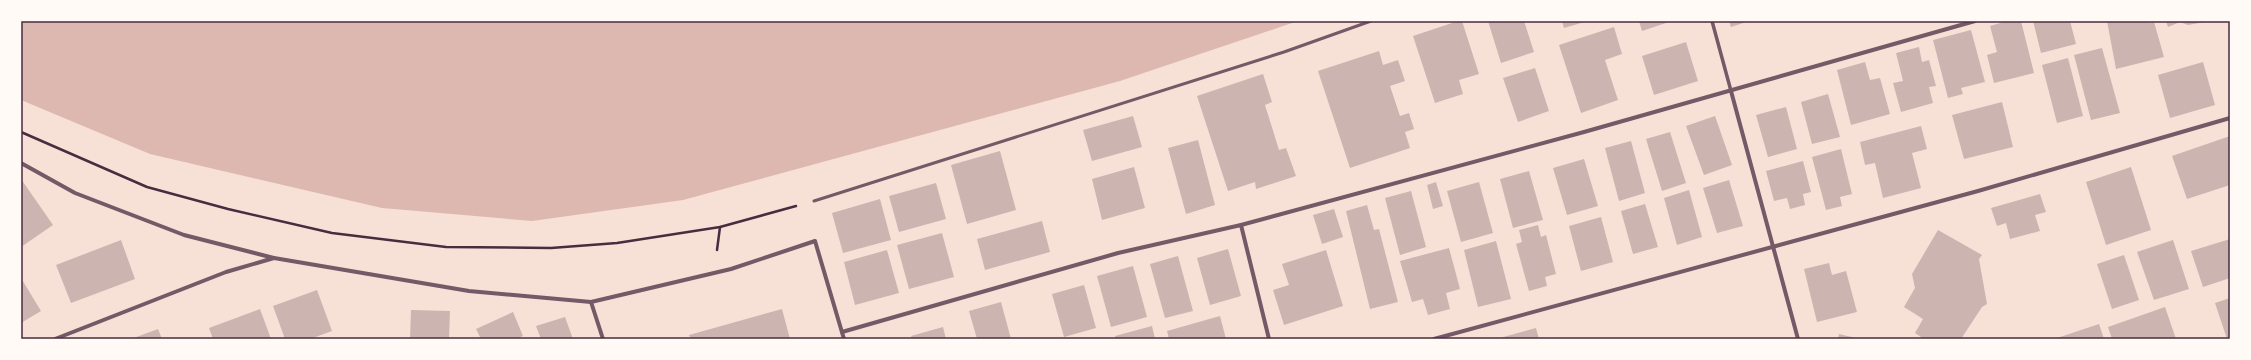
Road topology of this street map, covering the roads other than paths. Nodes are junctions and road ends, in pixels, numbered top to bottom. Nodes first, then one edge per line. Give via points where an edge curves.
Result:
1 (1371, 21) edge
2 (1712, 21) edge
3 (1975, 21) edge
4 (1731, 91) junction
5 (2230, 118) edge
6 (21, 163) edge
7 (814, 202) road end
8 (1241, 225) junction
9 (1772, 248) junction
10 (274, 258) junction
11 (591, 302) junction
12 (842, 332) junction
13 (55, 339) edge
14 (603, 339) edge
15 (844, 339) edge
16 (1269, 339) edge
17 (1434, 339) edge
18 (1798, 339) edge

1 - 7 lane via 1261,59
2 - 4 street
3 - 4 street
4 - 8 street
4 - 9 street
5 - 9 street
6 - 10 street via 75,192 184,235
8 - 12 street via 1118,253
8 - 16 street
9 - 17 street
9 - 18 street
10 - 11 street via 469,291
10 - 13 street via 226,272
11 - 12 street via 731,269 815,241
11 - 14 street
12 - 15 street

